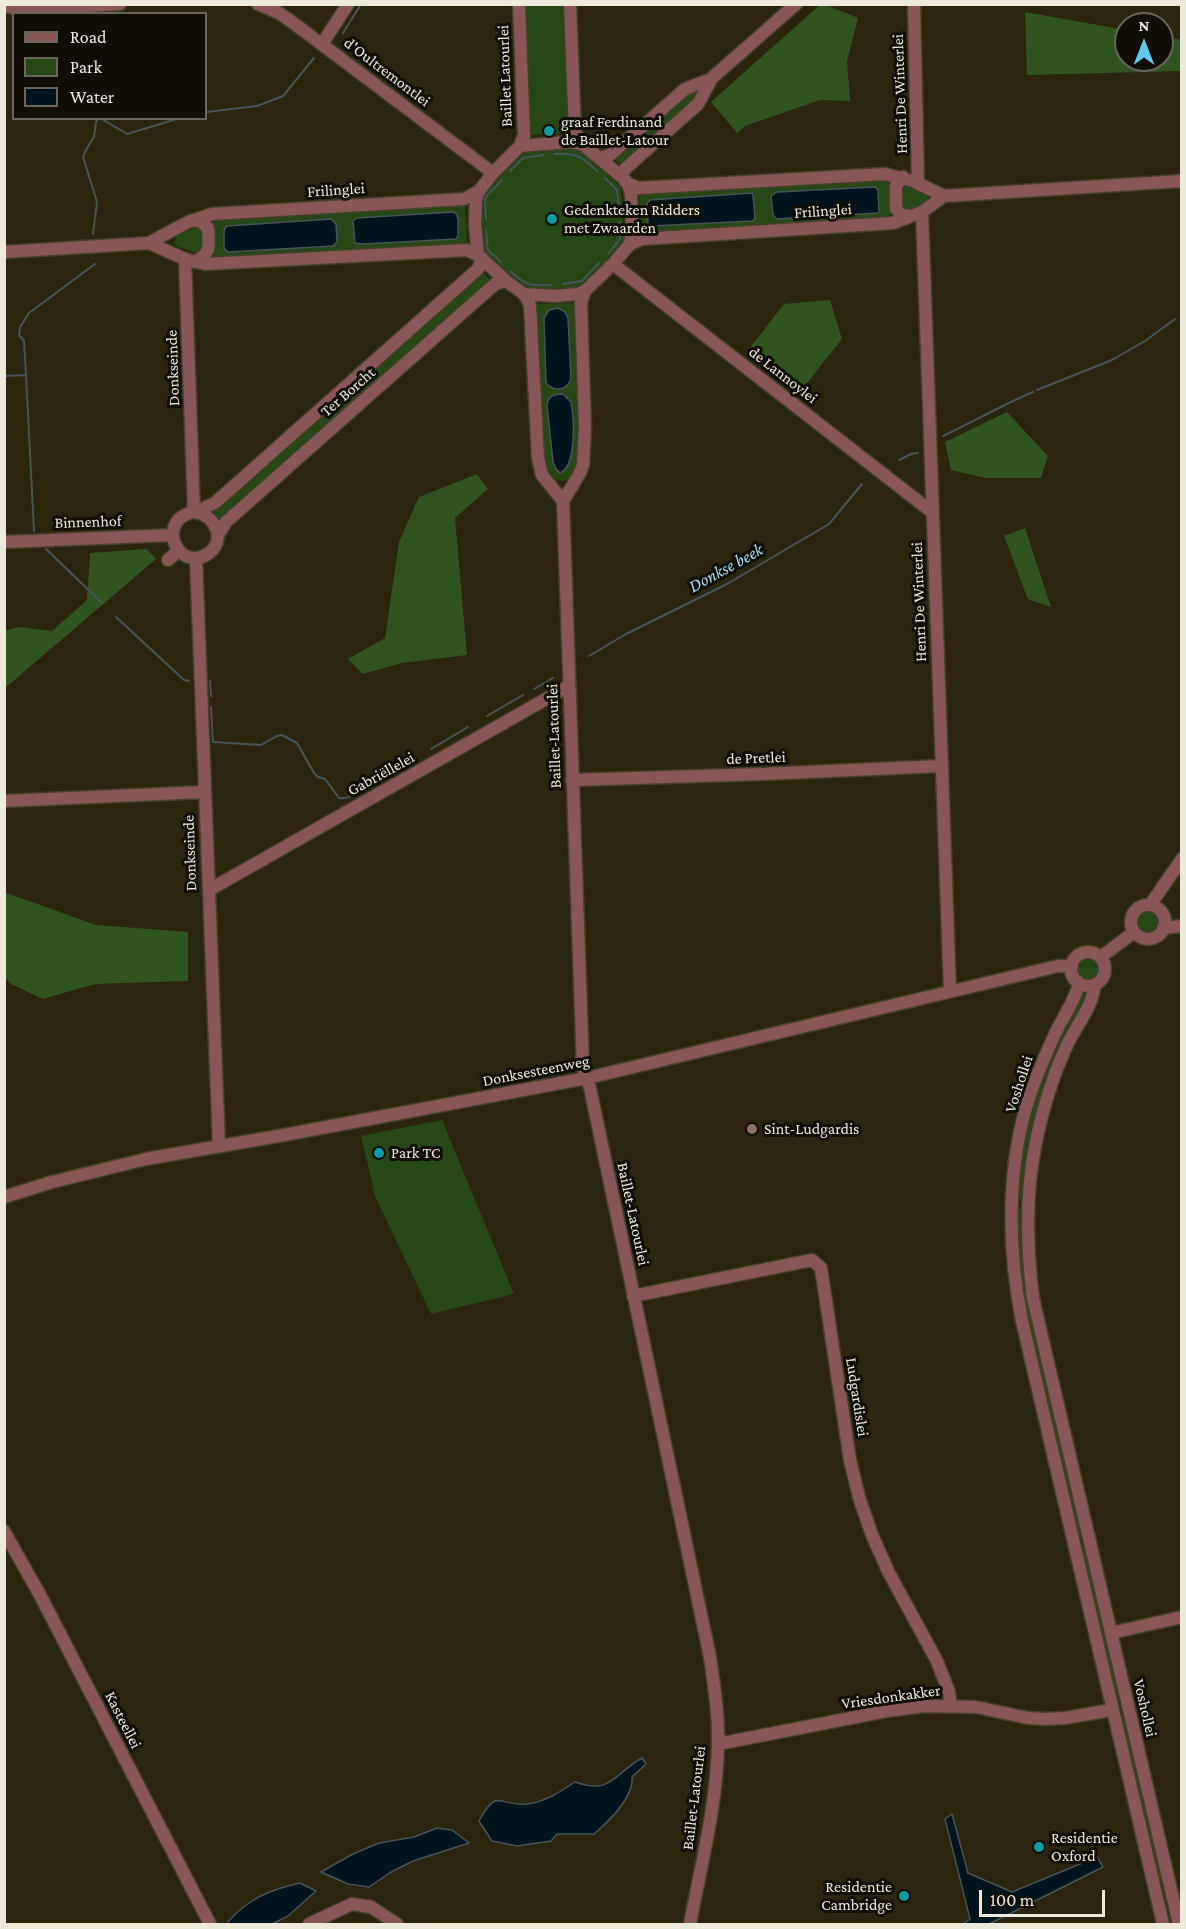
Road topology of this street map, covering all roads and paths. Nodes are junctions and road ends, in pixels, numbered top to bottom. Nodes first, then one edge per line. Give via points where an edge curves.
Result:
1 (120, 4) edge
2 (258, 4) edge
3 (348, 4) edge
4 (519, 4) edge
5 (570, 4) edge
6 (796, 4) edge
7 (914, 4) edge
8 (4, 6) edge
9 (322, 44) junction
10 (712, 78) junction
11 (582, 144) junction
12 (520, 146) junction
13 (600, 158) junction
14 (493, 172) junction
15 (903, 177) junction
16 (625, 180) junction
17 (1182, 182) edge
18 (918, 183) junction
19 (479, 191) junction
20 (944, 196) junction
21 (916, 214) junction
22 (195, 220) junction
23 (149, 243) junction
24 (630, 244) junction
25 (4, 252) edge
26 (480, 256) junction
27 (190, 260) junction
28 (614, 264) junction
29 (506, 281) junction
30 (585, 291) junction
31 (524, 294) junction
32 (562, 501) junction
33 (194, 512) junction
34 (932, 512) junction
35 (172, 535) junction
36 (218, 535) junction
37 (4, 542) edge
38 (178, 551) junction
39 (196, 558) junction
40 (168, 560) dead end
41 (569, 686) junction
42 (941, 766) junction
43 (572, 780) junction
44 (204, 792) junction
45 (4, 801) edge
46 (1182, 860) edge
47 (208, 890) junction
48 (1150, 905) junction
49 (1182, 926) edge
50 (1163, 928) junction
51 (1134, 932) junction
52 (1101, 957) junction
53 (1072, 966) junction
54 (1077, 981) junction
55 (1094, 985) junction
56 (950, 991) junction
57 (587, 1078) junction
58 (219, 1146) junction
59 (4, 1197) edge
60 (1012, 1203) junction
61 (1027, 1204) junction
62 (633, 1296) junction
63 (4, 1531) edge
64 (1089, 1541) junction
65 (1074, 1544) junction
66 (1182, 1617) edge
67 (1111, 1633) junction
68 (951, 1706) junction
69 (1105, 1711) dead end
70 (718, 1744) junction
71 (1170, 1883) junction
72 (1154, 1886) junction
73 (210, 1924) edge
74 (309, 1924) edge
75 (398, 1924) edge
76 (690, 1924) edge
77 (1163, 1924) edge
78 (1179, 1924) edge

1 - 8 street via 30,10
2 - 9 street, d'Oultremontlei via 279,13
3 - 9 street
4 - 12 street, Baillet Latourlei via 524,135
5 - 11 street via 575,132
6 - 10 street
7 - 18 street, Henri De Winterlei
9 - 14 street, d'Oultremontlei
10 - 13 street via 685,89 610,155
10 - 16 street via 698,104 625,169
11 - 12 street via 550,142
11 - 13 street
12 - 14 street
13 - 16 street
14 - 19 street
15 - 16 street, Frilinglei via 885,174 639,188
15 - 18 street, Frilinglei
15 - 21 street via 896,184 896,209 902,215
16 - 24 street via 631,194
17 - 20 street, Frilinglei
18 - 20 street, Frilinglei
19 - 22 street, Frilinglei via 464,199 212,214
19 - 26 street via 475,224
20 - 21 street, Frilinglei
21 - 24 street, Frilinglei via 893,223 642,239
21 - 34 street, Henri De Winterlei
22 - 23 street, Frilinglei
22 - 27 street via 208,228 209,248 206,255
23 - 25 street, Frilinglei
23 - 27 street, Frilinglei
24 - 28 street
26 - 27 street, Frilinglei via 467,250 218,264
26 - 29 street
26 - 33 street, Ter Borcht via 478,269 216,502
27 - 33 street, Donkseinde
28 - 30 street
28 - 34 street, de Lannoylei
29 - 31 street
29 - 36 street, Ter Borcht via 495,284 226,522
30 - 31 street via 555,297
30 - 32 street via 583,465
31 - 32 street via 530,305 539,468
32 - 41 street, Baillet-Latourlei
33 - 35 street via 181,518
33 - 36 street via 213,521
34 - 42 street, Henri De Winterlei
35 - 37 street, Binnenhof
35 - 38 street
36 - 39 street via 209,553
38 - 39 street
38 - 40 street
39 - 44 street, Donkseinde
41 - 43 street, Baillet-Latourlei
41 - 47 street, Gabriëllelei
42 - 43 street, de Pretlei
42 - 56 street, Henri De Winterlei
43 - 57 street, Baillet-Latourlei via 583,1067
44 - 45 street
44 - 47 street, Donkseinde
46 - 48 street
47 - 58 street, Donkseinde
48 - 50 street via 1161,911
48 - 51 street via 1134,911
49 - 50 street
50 - 51 street via 1152,938
51 - 52 street
52 - 53 street, Donksesteenweg via 1081,953
52 - 55 street via 1104,976
53 - 54 street
53 - 56 street, Donksesteenweg
54 - 55 street
54 - 60 street, Voshollei via 1078,989 1055,1034 1030,1099 1017,1154
55 - 61 street, Voshollei via 1093,996 1068,1043 1047,1099 1035,1143
56 - 57 street, Donksesteenweg
57 - 58 street, Donksesteenweg
57 - 62 street, Baillet-Latourlei
58 - 59 street, Donksesteenweg via 125,1164
60 - 61 street
60 - 65 street, Voshollei via 1017,1298
61 - 64 street, Voshollei via 1033,1298
62 - 68 street, Ludgardislei via 812,1260 821,1268 859,1497 889,1573 937,1661
62 - 70 street, Baillet-Latourlei via 710,1657
63 - 73 street, Kasteellei
64 - 65 street
64 - 67 street, Voshollei
65 - 72 street, Voshollei
66 - 67 street
67 - 71 street, Voshollei
68 - 69 street, Vriesdonkakker via 1045,1719
68 - 70 street, Vriesdonkakker via 887,1711
70 - 76 street, Baillet-Latourlei via 710,1821
71 - 72 street
71 - 78 street, Voshollei
72 - 77 street, Voshollei
74 - 75 street via 352,1904 370,1906

